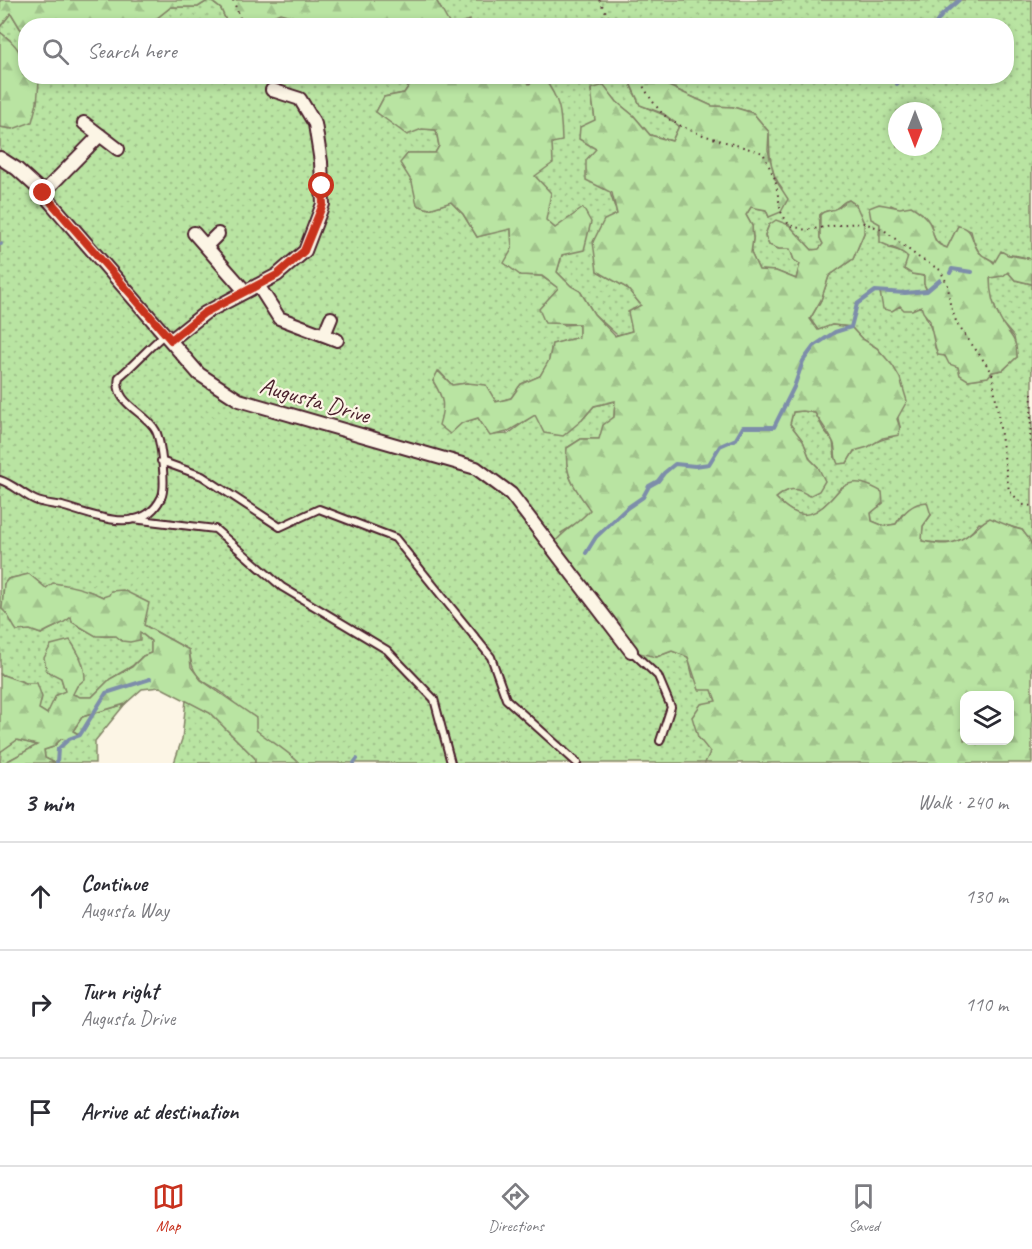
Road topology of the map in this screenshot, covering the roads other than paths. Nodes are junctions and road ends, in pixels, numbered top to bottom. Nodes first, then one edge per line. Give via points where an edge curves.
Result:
1 (272, 90) dead end
2 (84, 123) dead end
3 (100, 135) junction
4 (118, 149) dead end
5 (0, 158) edge
6 (43, 193) junction
7 (194, 233) dead end
8 (218, 234) dead end
9 (206, 246) junction
10 (258, 285) junction
11 (245, 291) junction
12 (331, 318) dead end
13 (324, 335) junction
14 (168, 337) junction
15 (337, 340) dead end
16 (161, 461) junction
17 (0, 480) edge
18 (133, 519) junction
19 (631, 651) joint
20 (660, 741) dead end
21 (451, 763) edge
22 (577, 763) edge

1 - 10 street via 300,99 315,124 323,204 304,251 277,275
2 - 3 street
3 - 4 street
3 - 6 street
5 - 6 street, Augusta Drive
6 - 14 street, Augusta Drive
7 - 9 street
8 - 9 street
9 - 11 street
10 - 11 street
10 - 13 street via 279,318
11 - 14 street
12 - 13 street
13 - 15 street
14 - 16 lane via 154,343 119,377 117,385 127,404 156,430
14 - 19 street, Augusta Drive via 200,374 238,400 476,468 511,494
16 - 18 lane via 163,496 152,511
16 - 22 lane via 202,476 280,527 319,509 395,538 491,657 506,699
17 - 18 lane via 43,503 106,519
18 - 21 lane via 215,529 282,587 387,650 434,699
19 - 20 lane via 658,676 671,707

